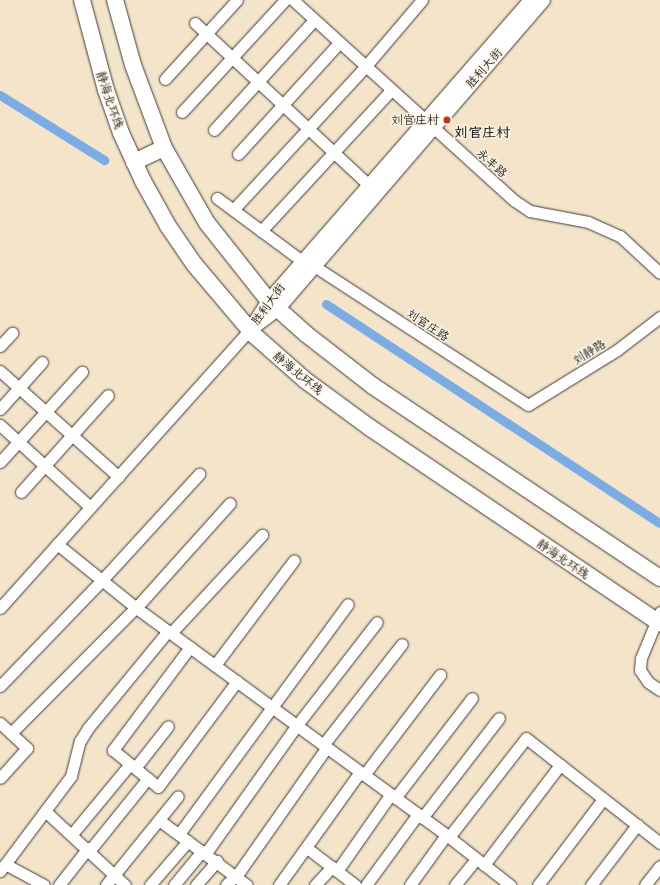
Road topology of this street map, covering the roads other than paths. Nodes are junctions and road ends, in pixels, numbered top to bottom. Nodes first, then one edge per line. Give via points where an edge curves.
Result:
1 (82, 0) edge
2 (115, 0) edge
3 (237, 0) edge
4 (285, 0) edge
5 (293, 0) edge
6 (422, 0) edge
7 (530, 0) edge
8 (543, 0) edge
9 (314, 20) junction
10 (195, 23) dead end
11 (206, 34) junction
12 (340, 43) junction
13 (232, 58) junction
14 (365, 67) junction
15 (164, 79) dead end
16 (258, 82) junction
17 (390, 90) junction
18 (283, 105) junction
19 (182, 112) dead end
20 (428, 124) junction
21 (308, 129) junction
22 (214, 130) dead end
23 (164, 148) junction
24 (333, 152) junction
25 (238, 154) dead end
26 (134, 162) junction
27 (372, 188) junction
28 (217, 198) dead end
29 (233, 210) junction
30 (261, 231) junction
31 (302, 261) junction
32 (314, 266) junction
33 (660, 273) edge
34 (272, 305) junction
35 (660, 317) edge
36 (249, 330) junction
37 (12, 334) dead end
38 (0, 346) edge
39 (42, 362) dead end
40 (0, 371) edge
41 (82, 372) dead end
42 (19, 388) junction
43 (108, 395) dead end
44 (528, 405) joint
45 (0, 409) edge
46 (46, 412) junction
47 (0, 425) edge
48 (72, 436) junction
49 (19, 442) junction
50 (0, 462) edge
51 (45, 466) junction
52 (199, 474) dead end
53 (119, 477) junction
54 (21, 492) dead end
55 (230, 503) dead end
56 (90, 507) junction
57 (262, 534) dead end
58 (57, 544) junction
59 (294, 560) dead end
60 (660, 578) edge
61 (102, 580) junction
62 (348, 604) dead end
63 (135, 607) junction
64 (0, 608) edge
65 (658, 618) edge
66 (377, 622) dead end
67 (170, 632) junction
68 (402, 644) dead end
69 (190, 647) junction
70 (215, 665) junction
71 (440, 674) dead end
72 (237, 681) junction
73 (0, 686) edge
74 (660, 690) edge
75 (472, 698) dead end
76 (271, 706) junction
77 (499, 718) dead end
78 (0, 723) edge
79 (297, 725) junction
80 (168, 726) dead end
81 (11, 733) junction
82 (325, 746) junction
83 (560, 765) junction
84 (133, 766) junction
85 (362, 774) junction
86 (0, 778) edge
87 (148, 778) junction
88 (178, 796) dead end
89 (393, 796) junction
90 (604, 798) junction
91 (45, 811) junction
92 (420, 816) junction
93 (159, 820) junction
94 (637, 825) junction
95 (72, 834) junction
96 (447, 836) junction
97 (183, 838) junction
98 (660, 843) edge
99 (307, 848) junction
100 (89, 849) junction
101 (204, 852) junction
102 (217, 861) junction
103 (480, 862) junction
104 (660, 866) edge
105 (2, 868) edge
106 (334, 869) junction
107 (114, 875) junction
108 (236, 875) junction
109 (507, 884) edge
110 (44, 885) edge
111 (59, 885) edge
112 (106, 885) edge
113 (125, 885) edge
114 (150, 885) edge
115 (174, 885) edge
116 (196, 885) edge
117 (226, 885) edge
118 (247, 885) edge
119 (279, 885) edge
120 (315, 885) edge
121 (355, 885) edge
122 (366, 885) edge
123 (410, 885) edge
124 (455, 885) edge
125 (538, 885) edge
126 (591, 885) edge
127 (645, 885) edge

1 - 26 highway, 静海北环线 via 106,90
2 - 23 highway via 133,65
3 - 11 street
4 - 13 street
5 - 9 street, 永丰路
6 - 14 street
7 - 20 main road, 胜利大街
8 - 20 main road, 胜利大街
9 - 12 street, 永丰路
9 - 16 street
10 - 11 street
11 - 13 street
11 - 15 street
12 - 14 street, 永丰路
12 - 18 street
13 - 16 street
13 - 19 street
14 - 17 street, 永丰路
14 - 21 street
16 - 18 street
16 - 22 street
17 - 20 street, 永丰路
17 - 24 street
18 - 21 street
18 - 25 street
20 - 27 main road, 胜利大街
20 - 33 street, 永丰路 via 520,205 530,211 588,222 620,236
21 - 24 street
21 - 29 street
23 - 26 highway
23 - 34 highway via 207,223
24 - 27 street
24 - 30 street
26 - 36 highway, 静海北环线 via 181,245 208,282
27 - 31 main road, 胜利大街
27 - 32 main road, 胜利大街
28 - 29 street
29 - 30 street
30 - 31 street
31 - 34 main road, 胜利大街
32 - 34 main road, 胜利大街
32 - 44 street, 刘官庄路
34 - 36 main road, 胜利大街
34 - 60 highway via 373,386
35 - 44 street, 刘静路 via 617,350
36 - 53 street
36 - 65 highway, 静海北环线 via 305,380 369,427
37 - 38 street
39 - 42 street
40 - 42 street
41 - 46 street
42 - 45 street
42 - 46 street
43 - 48 street
46 - 48 street
46 - 49 street
47 - 49 street
48 - 51 street
48 - 53 street
49 - 50 street
49 - 51 street
51 - 54 street
51 - 56 street
52 - 61 street
53 - 56 street
55 - 63 street
56 - 58 street
57 - 67 street
58 - 61 street
58 - 64 street
59 - 70 street
61 - 63 street
61 - 73 street
62 - 76 street
63 - 67 street
63 - 81 street
65 - 74 street via 640,658 640,670 648,682
66 - 79 street
67 - 69 street
67 - 91 street via 88,728 80,741 71,776
68 - 82 street
69 - 70 street
69 - 84 street via 113,750
70 - 72 street
71 - 85 street
72 - 76 street
72 - 87 street via 158,787
75 - 89 street
76 - 79 street
76 - 97 street
77 - 92 street
78 - 81 street
79 - 82 street
79 - 101 street
80 - 84 street
81 - 86 street via 27,748
82 - 85 street
82 - 108 street
83 - 90 street
83 - 96 street via 526,738
83 - 103 street
84 - 87 street
84 - 95 street
85 - 89 street
85 - 99 street
87 - 100 street
88 - 93 street
89 - 92 street
89 - 106 street
90 - 94 street
90 - 125 street
91 - 95 street
91 - 105 street
92 - 96 street
92 - 122 street
93 - 97 street
93 - 107 street
94 - 98 street
94 - 126 street
95 - 100 street
96 - 103 street
96 - 123 street
97 - 101 street
97 - 114 street
99 - 106 street
99 - 119 street
100 - 107 street
100 - 111 street
101 - 102 street
101 - 115 street
102 - 108 street
102 - 116 street
103 - 109 street
103 - 124 street
104 - 127 street
105 - 110 street
106 - 120 street
106 - 121 street
107 - 112 street
107 - 113 street
108 - 117 street
108 - 118 street

